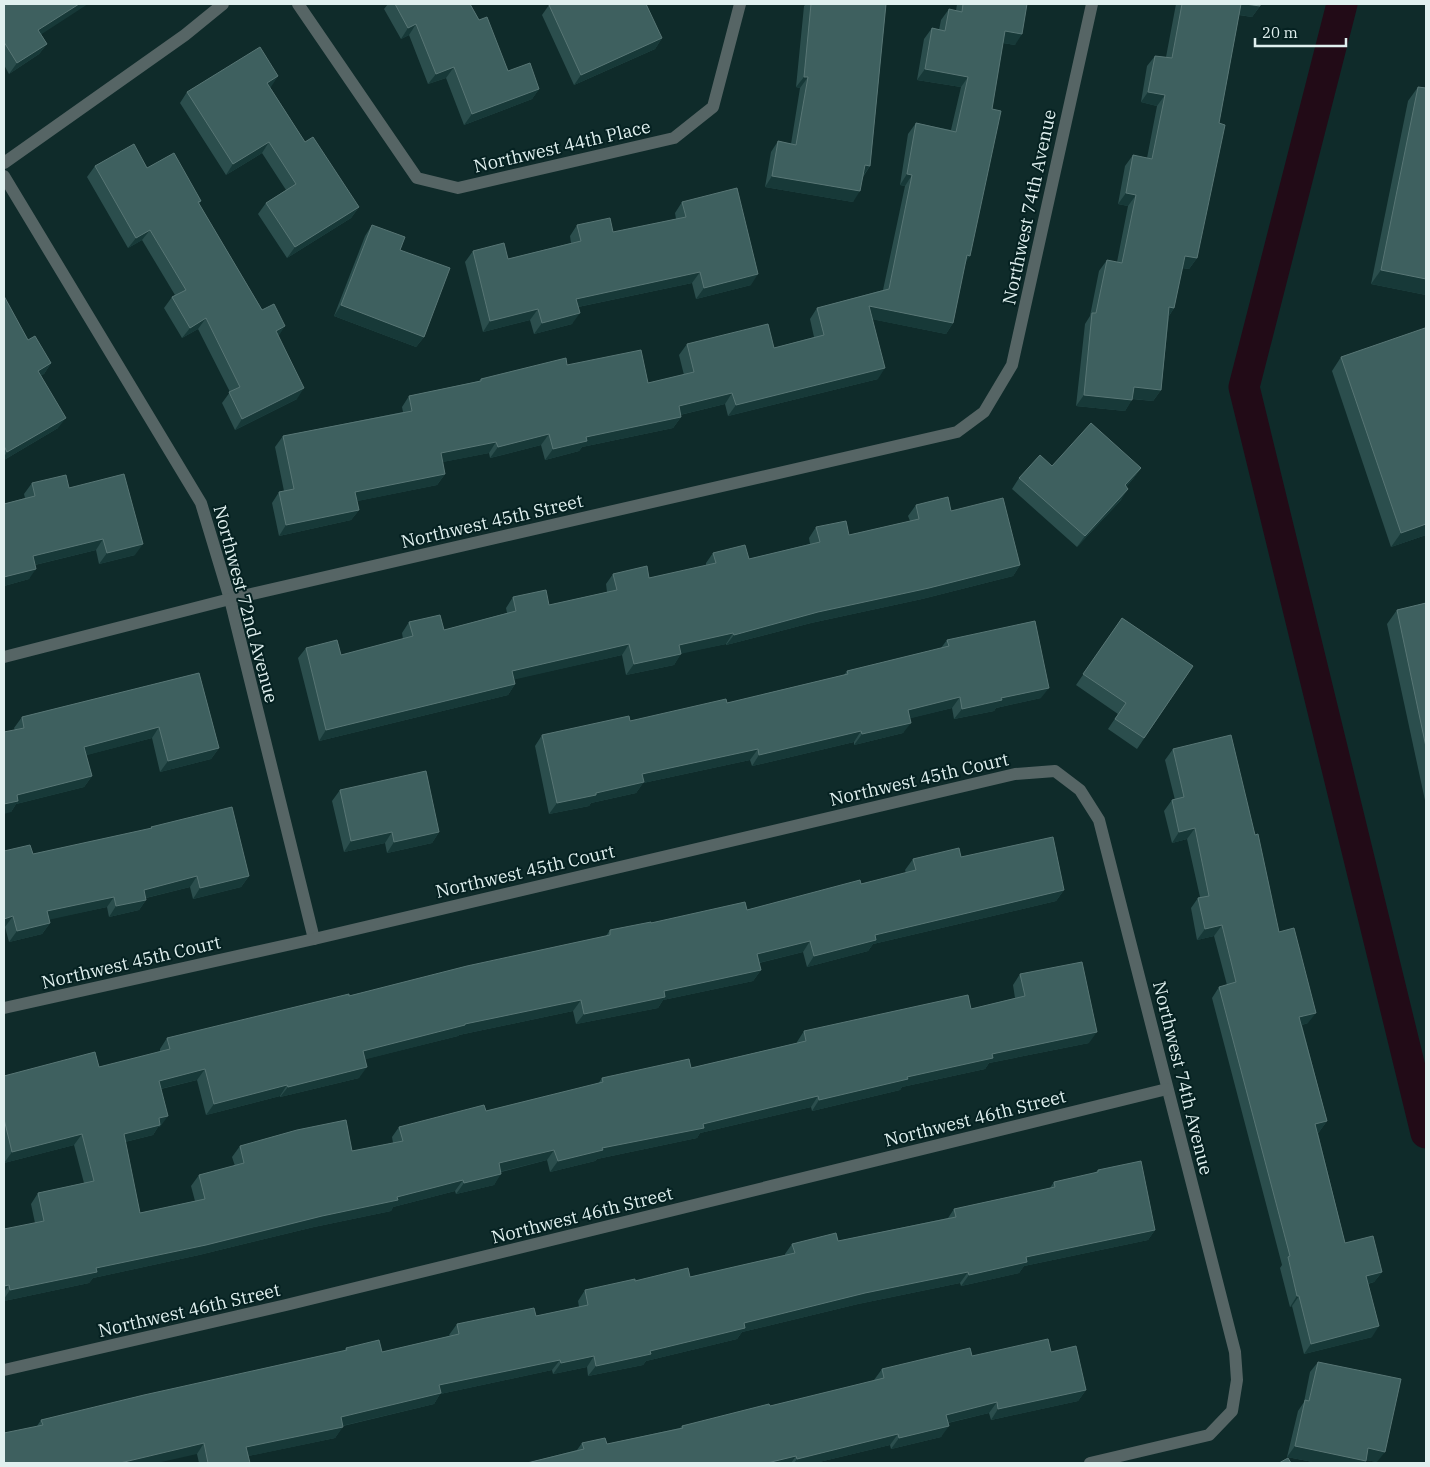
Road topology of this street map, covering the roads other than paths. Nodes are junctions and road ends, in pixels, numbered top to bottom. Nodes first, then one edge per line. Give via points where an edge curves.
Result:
1 (223, 4) edge
2 (298, 4) edge
3 (740, 4) edge
4 (1092, 4) edge
5 (4, 163) edge
6 (4, 176) edge
7 (984, 412) joint
8 (230, 599) junction
9 (4, 657) edge
10 (1055, 771) joint
11 (314, 939) junction
12 (4, 1008) edge
13 (1168, 1088) junction
14 (4, 1370) edge
15 (1090, 1463) edge

1 - 5 street via 185,35
2 - 3 street, Northwest 44th Place via 418,178 458,188 674,138 713,107
4 - 7 street, Northwest 74th Avenue via 1012,365
6 - 8 street, Northwest 72nd Avenue via 201,502
7 - 8 street, Northwest 45th Street via 957,432
8 - 9 street, Northwest 45th Street
8 - 11 street, Northwest 72nd Avenue
10 - 11 street, Northwest 45th Court via 1016,774
10 - 13 street, Northwest 74th Avenue via 1080,790 1099,820
11 - 12 street, Northwest 45th Court
13 - 14 street, Northwest 46th Street via 286,1306
13 - 15 street, Northwest 74th Avenue via 1235,1352 1237,1380 1232,1411 1209,1435

